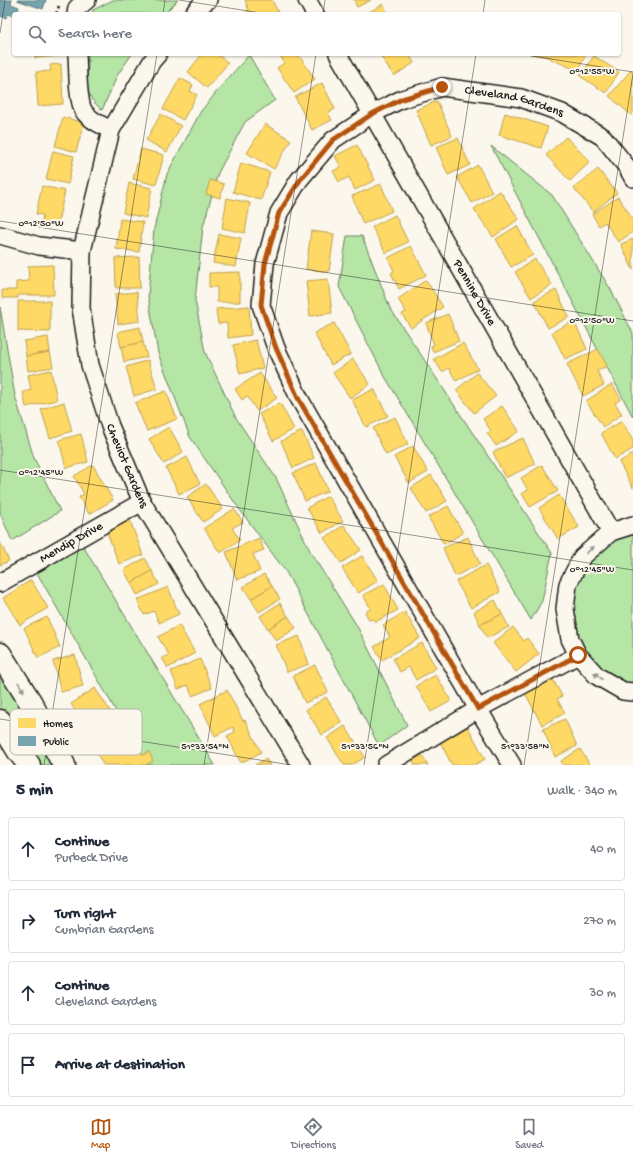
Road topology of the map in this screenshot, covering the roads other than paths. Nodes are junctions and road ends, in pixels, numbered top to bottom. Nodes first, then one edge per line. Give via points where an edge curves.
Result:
1 (87, 0) edge
2 (307, 0) edge
3 (76, 12) edge
4 (314, 12) edge
5 (77, 56) edge
6 (156, 56) edge
7 (339, 56) edge
8 (372, 114) junction
9 (111, 130) junction
10 (633, 178) edge
11 (0, 236) edge
12 (82, 251) junction
13 (142, 502) junction
14 (633, 525) edge
15 (610, 532) junction
16 (0, 583) edge
17 (0, 654) edge
18 (578, 655) junction
19 (633, 692) edge
20 (34, 709) edge
21 (478, 709) junction
22 (0, 721) edge
23 (10, 737) edge
24 (21, 755) edge
25 (59, 755) edge
26 (29, 765) edge
27 (64, 765) edge
28 (301, 765) edge
29 (386, 765) edge
30 (512, 765) edge

1 - 3 street via 77,8
2 - 4 street
5 - 9 street via 80,103 84,112
6 - 9 street, Cheviot Gardens
7 - 8 street, Pennine Drive
8 - 10 street, Cleveland Gardens via 402,99 442,87 521,98 562,114 603,137
8 - 15 street, Pennine Drive
8 - 21 street, Cleveland Gardens via 333,140 300,180 279,213 265,264 261,305 298,398
9 - 12 street, Cheviot Gardens
11 - 12 street via 39,246
12 - 13 street, Cheviot Gardens via 81,308 90,365 110,426
13 - 16 street, Mendip Drive
13 - 28 street, Cheviot Gardens
14 - 15 street
18 -> 15 street via 570,639 565,609 568,584 582,557
17 -> 20 street
19 -> 18 street via 623,691 597,676
18 - 21 street
21 - 29 street
21 - 30 street, Cleveland Gardens
22 - 23 street
24 - 26 street
25 -> 27 street

